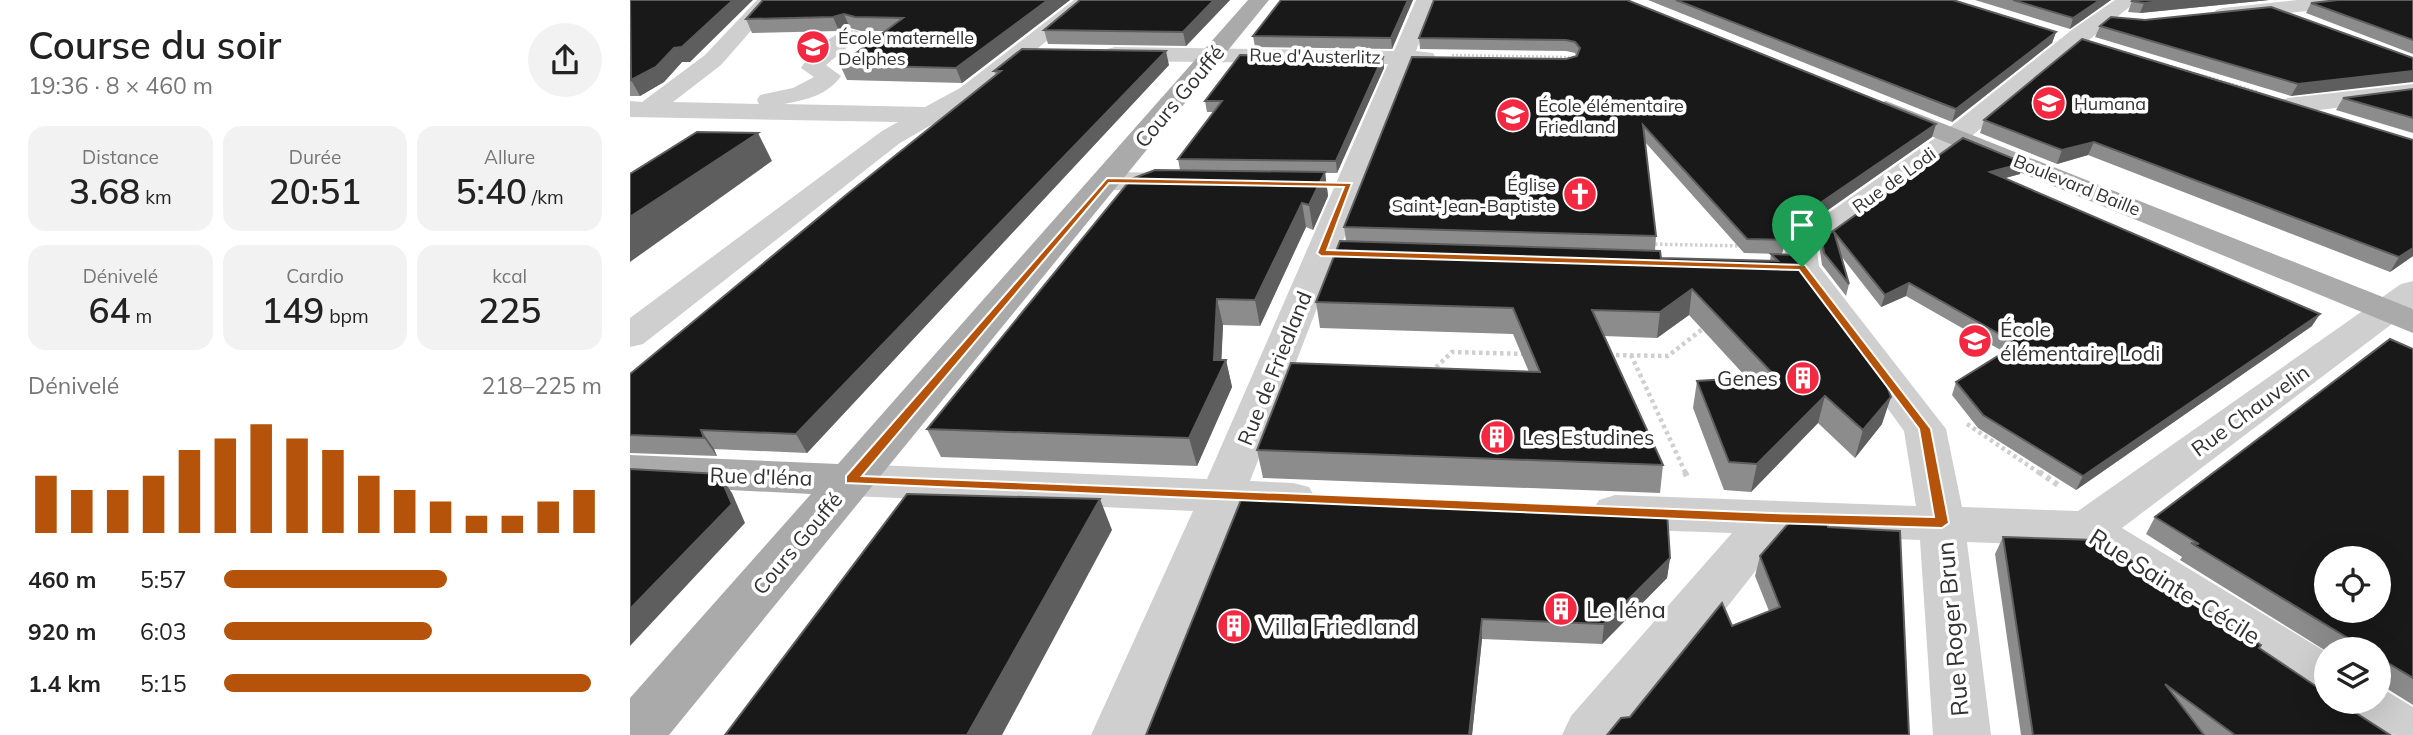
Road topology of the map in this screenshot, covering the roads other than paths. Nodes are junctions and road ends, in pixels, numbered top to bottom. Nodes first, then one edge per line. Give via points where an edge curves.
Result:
1 (768, 0) edge
2 (1086, 0) edge
3 (1259, 0) edge
4 (1426, 0) edge
5 (2243, 0) edge
6 (2353, 0) edge
7 (2117, 7) edge
8 (2268, 9) junction
9 (2204, 16) edge
10 (2309, 25) edge
11 (2051, 33) edge
12 (850, 36) edge
13 (2075, 40) junction
14 (2106, 48) edge
15 (1021, 52) junction
16 (1058, 53) edge
17 (1098, 54) edge
18 (1214, 56) junction
19 (1401, 57) junction
20 (1441, 57) edge
21 (2413, 91) edge
22 (1865, 100) edge
23 (639, 109) edge
24 (726, 110) junction
25 (933, 115) junction
26 (2350, 125) edge
27 (630, 130) edge
28 (891, 137) junction
29 (1954, 137) junction
30 (1107, 181) junction
31 (1213, 183) edge
32 (2404, 308) edge
33 (630, 336) edge
34 (661, 350) edge
35 (630, 470) edge
36 (851, 480) junction
37 (1222, 496) junction
38 (1331, 501) edge
39 (2076, 509) junction
40 (1581, 510) edge
41 (1772, 518) junction
42 (1942, 523) junction
43 (2314, 673) edge
44 (2376, 714) edge
45 (634, 735) edge
46 (1120, 735) edge
47 (1591, 735) edge
48 (1962, 735) edge
49 (2409, 735) edge

1 - 23 street via 713,60
2 - 15 street
3 - 18 main road, Cours Gouffé
4 - 19 street, Rue de Friedland
5 - 8 street
6 - 8 street
7 - 13 street, Rue de Lodi
8 - 9 street
8 - 10 street
11 - 13 street
12 - 24 street via 817,61 813,68 829,76 811,89
13 - 14 street
13 - 29 street, Rue de Lodi
15 - 16 street
15 - 25 street
17 - 18 street, Rue d'Austerlitz
18 - 19 street, Rue d'Austerlitz
18 - 30 main road, Cours Gouffé
19 - 20 street, Rue d'Austerlitz
19 - 37 street, Rue de Friedland via 1336,185 1338,253
21 - 26 street via 2273,100
22 - 29 main road, Boulevard Baille
23 - 24 street
24 - 25 street
25 - 28 street
25 - 34 street via 924,135
27 - 28 street
28 - 33 street
29 - 32 main road, Boulevard Baille
29 - 42 street, Rue de Lodi via 1801,247 1775,259 1945,425
30 - 31 street
30 - 36 main road, Cours Gouffé
32 - 39 street, Rue Chauvelin
35 - 36 main road, Rue d'Iéna
36 - 37 street, Rue d'Iéna
36 - 45 main road, Cours Gouffé
37 - 38 street, Rue d'Iéna
37 - 46 street, Rue de Friedland
39 - 42 street, Rue Sainte-Cécile
39 - 43 street, Rue Sainte-Cécile
40 - 41 street
41 - 42 street
41 - 47 street
42 - 48 street, Rue Roger Brun
44 - 49 street

